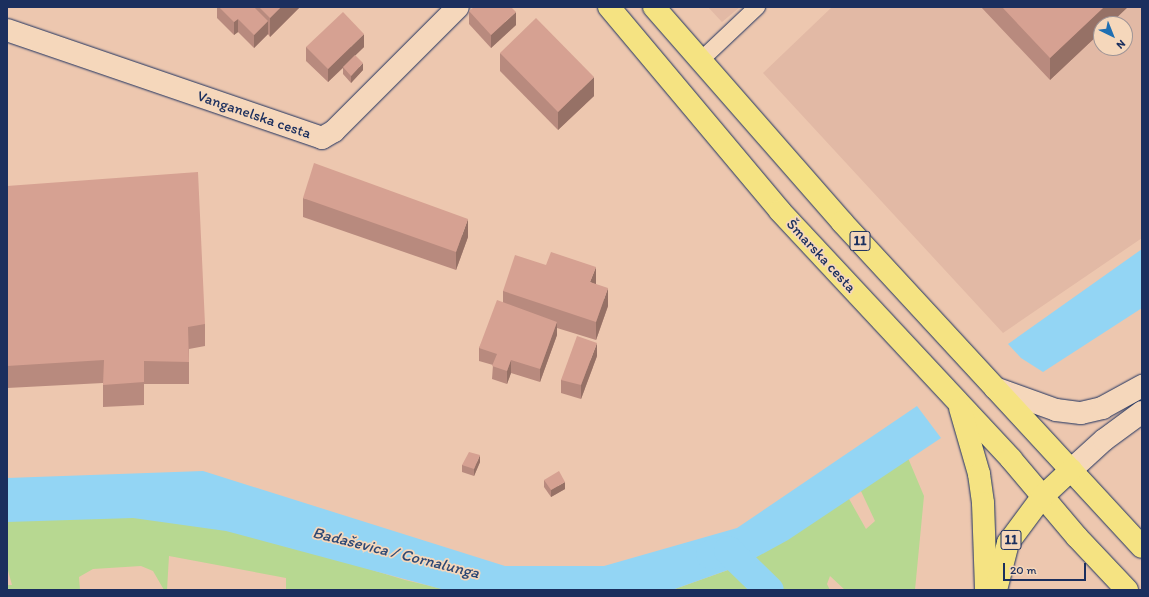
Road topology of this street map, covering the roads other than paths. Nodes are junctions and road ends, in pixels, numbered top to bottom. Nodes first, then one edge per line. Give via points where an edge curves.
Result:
1 (609, 7) edge
2 (654, 7) edge
3 (757, 7) edge
4 (454, 11) edge
5 (7, 30) edge
6 (702, 59) junction
7 (1142, 386) edge
8 (994, 388) junction
9 (958, 403) junction
10 (1142, 412) edge
11 (1071, 470) junction
12 (1042, 497) junction
13 (1142, 547) edge
14 (986, 590) edge
15 (996, 590) edge
16 (1127, 590) edge

1 - 9 main road, Šmarska cesta / 11 via 780,211
2 - 6 main road, 11
3 - 6 lane
4 - 5 street, Vanganelska cesta via 334,131 322,138
6 - 8 main road, 11 via 842,222
7 - 8 street via 1102,408 1081,414 1056,410
8 - 11 main road, 11
9 - 12 main road, Šmarska cesta / 11 via 1011,459
9 - 14 main road via 979,474 983,503
10 - 11 street via 1104,440
11 - 12 main road, 11
11 - 13 main road, 11
12 - 15 main road, 11 via 1008,543
12 - 16 main road, 11

